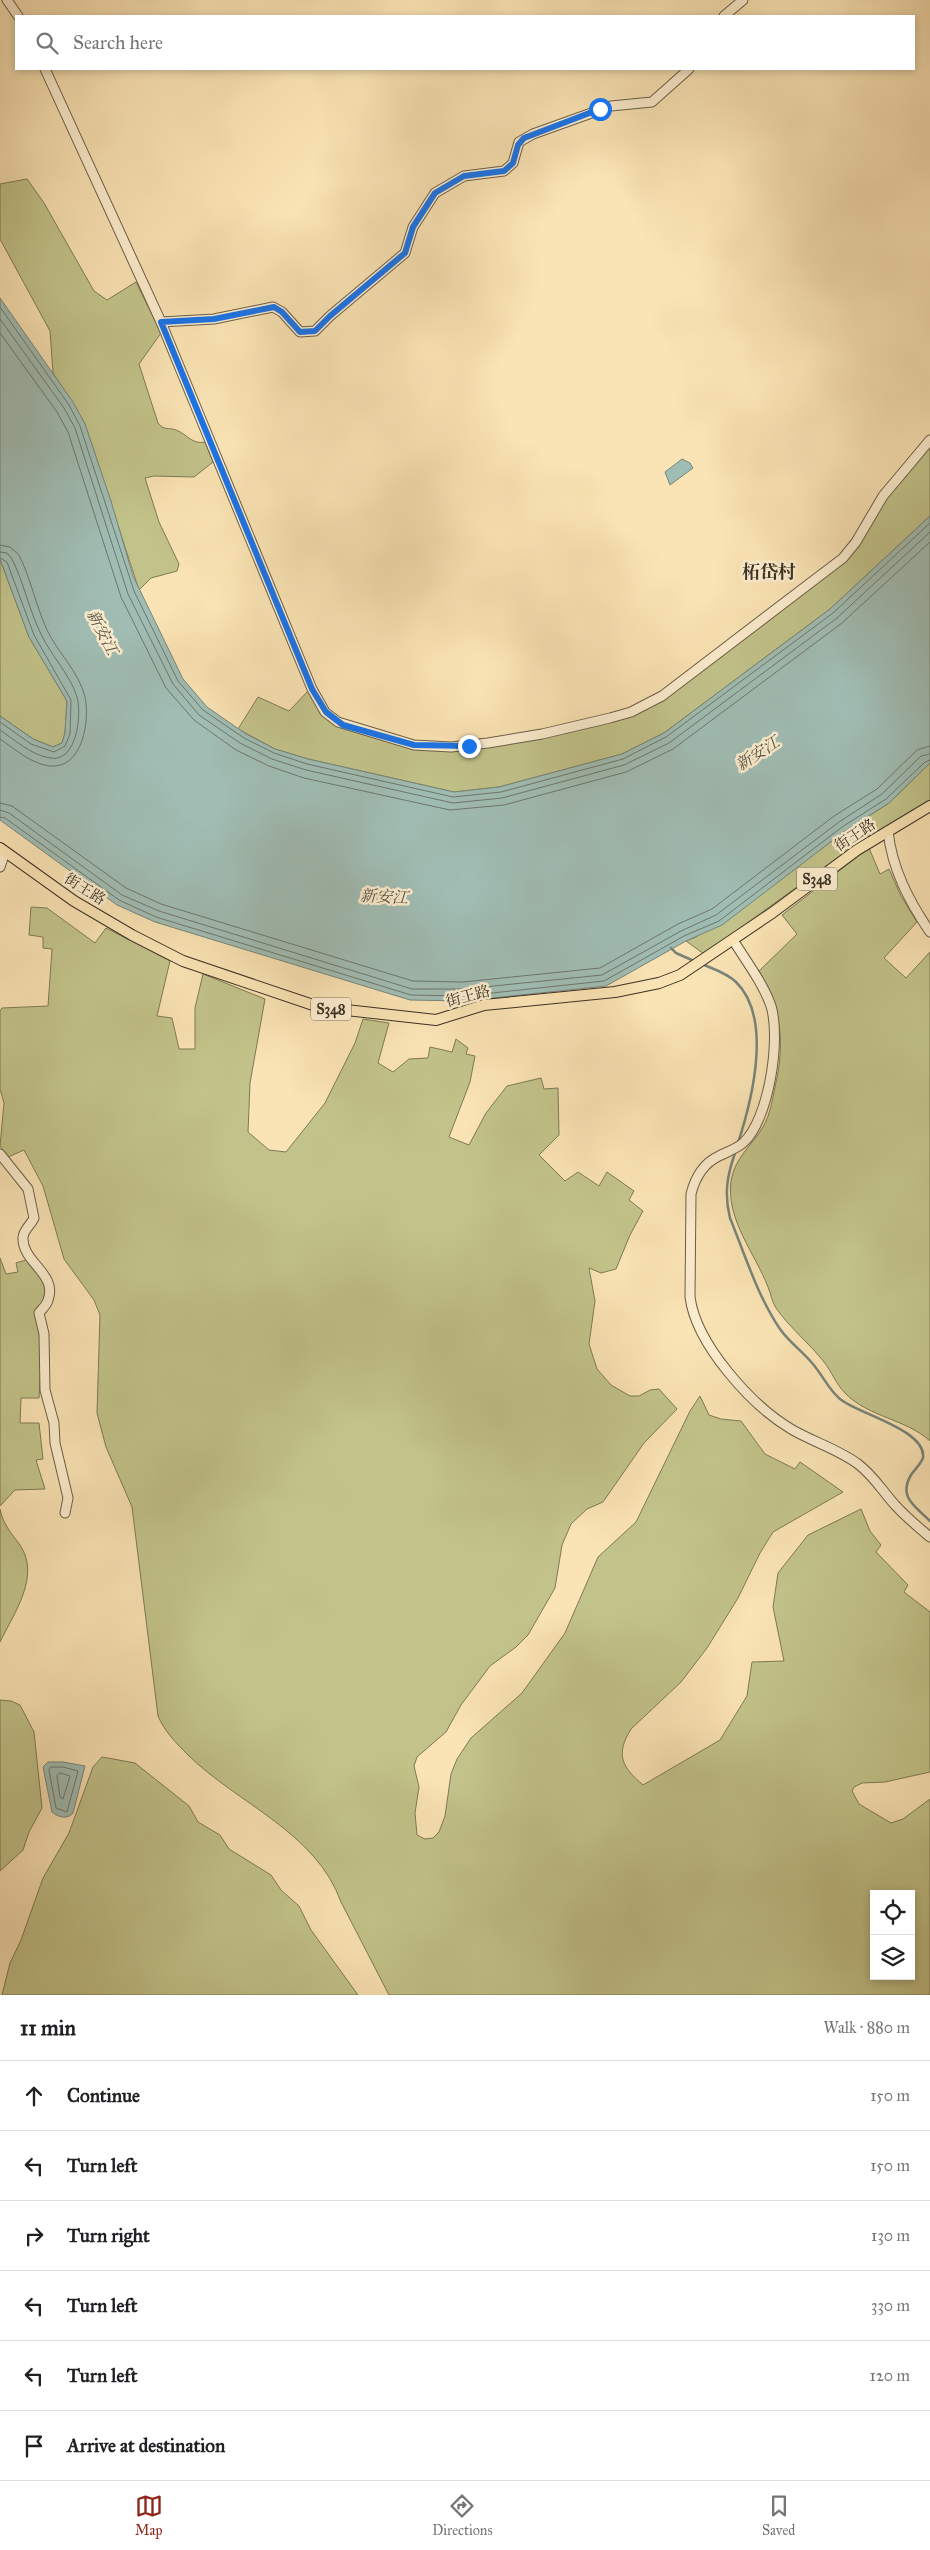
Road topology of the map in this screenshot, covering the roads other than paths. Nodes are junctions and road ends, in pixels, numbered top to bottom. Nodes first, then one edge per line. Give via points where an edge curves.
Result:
1 (7, 0) edge
2 (743, 0) edge
3 (17, 15) edge
4 (725, 15) edge
5 (45, 70) edge
6 (688, 70) edge
7 (161, 322) junction
8 (930, 440) edge
9 (930, 806) edge
10 (888, 831) junction
11 (3, 850) edge
12 (0, 867) edge
13 (930, 932) edge
14 (733, 940) junction
15 (0, 1154) edge
16 (65, 1513) dead end
17 (930, 1537) edge

1 - 3 street
2 - 4 street
5 - 7 street
6 - 7 street via 652,102 606,108 533,134 520,142 513,163 504,171 464,176 435,193 413,227 405,253 315,331 300,332 274,307 214,319
7 - 8 street via 312,689 326,712 343,725 414,745 469,746 542,734 621,715 662,696 843,558 883,496
9 - 10 main road, 街王路 / S348
10 - 13 street via 896,871 913,907
10 - 14 main road, 街王路 / S348
11 - 12 street
11 - 14 main road, 街王路 / S348 via 74,901 164,952 319,1007 436,1020 484,1005 615,992 652,985 680,975
14 - 17 street via 771,1006 775,1038 771,1075 757,1124 739,1146 707,1163 691,1194 690,1297 693,1313 723,1365 746,1393 792,1429 856,1463 872,1476 906,1517
15 - 16 street via 28,1189 34,1218 23,1239 28,1254 49,1285 48,1301 39,1313 44,1334 45,1390 68,1498

